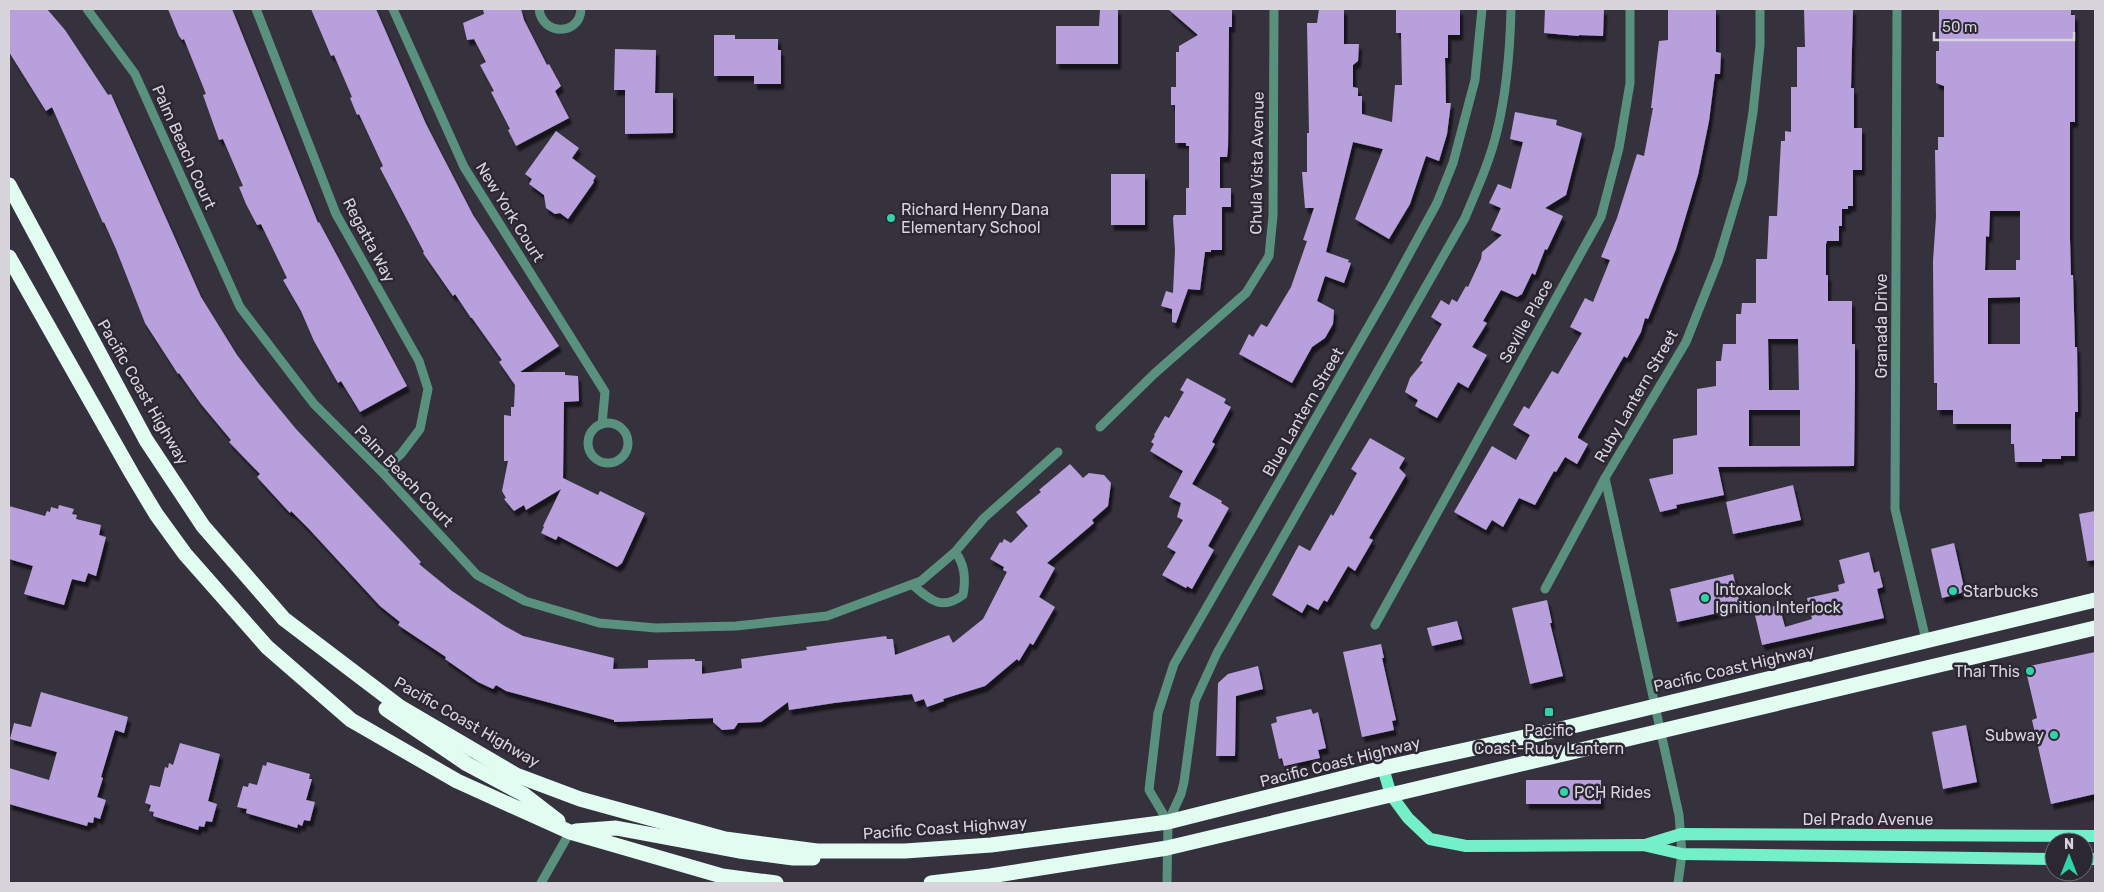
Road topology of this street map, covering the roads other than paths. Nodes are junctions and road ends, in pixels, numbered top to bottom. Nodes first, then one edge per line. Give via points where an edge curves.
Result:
1 (87, 9) edge
2 (256, 9) edge
3 (393, 9) edge
4 (539, 9) edge
5 (581, 9) edge
6 (1274, 9) edge
7 (1482, 9) edge
8 (1511, 9) edge
9 (1630, 9) edge
10 (1760, 9) edge
11 (1896, 9) edge
12 (9, 185) edge
13 (9, 257) edge
14 (602, 424) junction
15 (1100, 427) dead end
16 (1058, 452) dead end
17 (381, 472) junction
18 (1605, 478) junction
19 (955, 552) junction
20 (913, 585) junction
21 (1545, 589) dead end
22 (2095, 600) edge
23 (284, 619) junction
24 (1375, 625) dead end
25 (2095, 628) edge
26 (1926, 640) junction
27 (1656, 705) junction
28 (1662, 731) junction
29 (1383, 768) junction
30 (1391, 795) junction
31 (1168, 822) junction
32 (570, 832) junction
33 (1681, 834) junction
34 (2095, 836) edge
35 (1642, 846) junction
36 (1167, 848) junction
37 (905, 851) junction
38 (1682, 854) junction
39 (2044, 859) edge
40 (542, 883) edge
41 (776, 883) edge
42 (930, 883) edge
43 (1167, 883) edge
44 (1678, 883) edge

1 - 17 street, Palm Beach Court via 135,74 240,307 314,404
2 - 17 street, Regatta Way via 336,214 419,361 428,389 420,429 401,454
3 - 14 street, New York Court via 464,167 605,392
4 - 5 street via 544,23 558,30 574,26
6 - 15 street, Chula Vista Avenue via 1273,216 1269,256 1246,293 1154,374
7 - 31 street, Blue Lantern Street via 1475,80 1453,163 1437,204 1174,664 1158,713 1149,790
8 - 31 street via 1510,55 1497,131 1465,218 1217,653 1195,701 1184,782
9 - 24 street, Seville Place via 1630,83 1619,148 1601,217
10 - 18 street, Ruby Lantern Street via 1753,112 1742,181 1718,260 1686,342
11 - 26 street, Granada Drive via 1895,509
12 - 23 highway, Pacific Coast Highway via 146,440 203,526
13 - 32 highway via 156,514 185,554 267,647 352,720 457,781
14 - 14 street, New York Court via 590,434 589,449 598,461 614,462 626,453 627,438 618,426
16 - 19 street, Palm Beach Court via 984,518
17 - 20 street, Palm Beach Court via 477,575 525,601 599,623 656,628 736,626 827,616
18 - 21 street, Ruby Lantern Street
18 - 27 street, Ruby Lantern Street
19 - 20 street, Palm Beach Court via 921,582
19 - 20 street via 964,571 963,595 954,601 940,603
22 - 26 highway, Pacific Coast Highway
23 - 32 highway via 338,672 392,714 467,764 522,794
23 - 37 highway, Pacific Coast Highway via 400,707 516,775 580,799 725,839 817,851
25 - 28 highway
26 - 27 highway, Pacific Coast Highway
27 - 28 street, Ruby Lantern Street
27 - 29 highway, Pacific Coast Highway
28 - 30 highway
28 - 33 street, Ruby Lantern Street
29 - 30 main road, Del Prado Avenue
29 - 31 highway, Pacific Coast Highway
30 - 35 main road, Del Prado Avenue via 1408,818 1430,839 1466,846
30 - 36 highway
31 - 36 street
31 - 37 highway, Pacific Coast Highway via 991,846
32 - 37 highway via 632,830 693,844 793,858 837,858
32 - 40 street
32 - 41 highway via 722,876
33 - 34 main road, Del Prado Avenue
33 - 35 main road, Del Prado Avenue
33 - 38 street, Ruby Lantern Street
35 - 38 main road, Del Prado Avenue
36 - 42 highway
36 - 43 street
38 - 39 main road, Del Prado Avenue
38 - 44 street, Ruby Lantern Street

